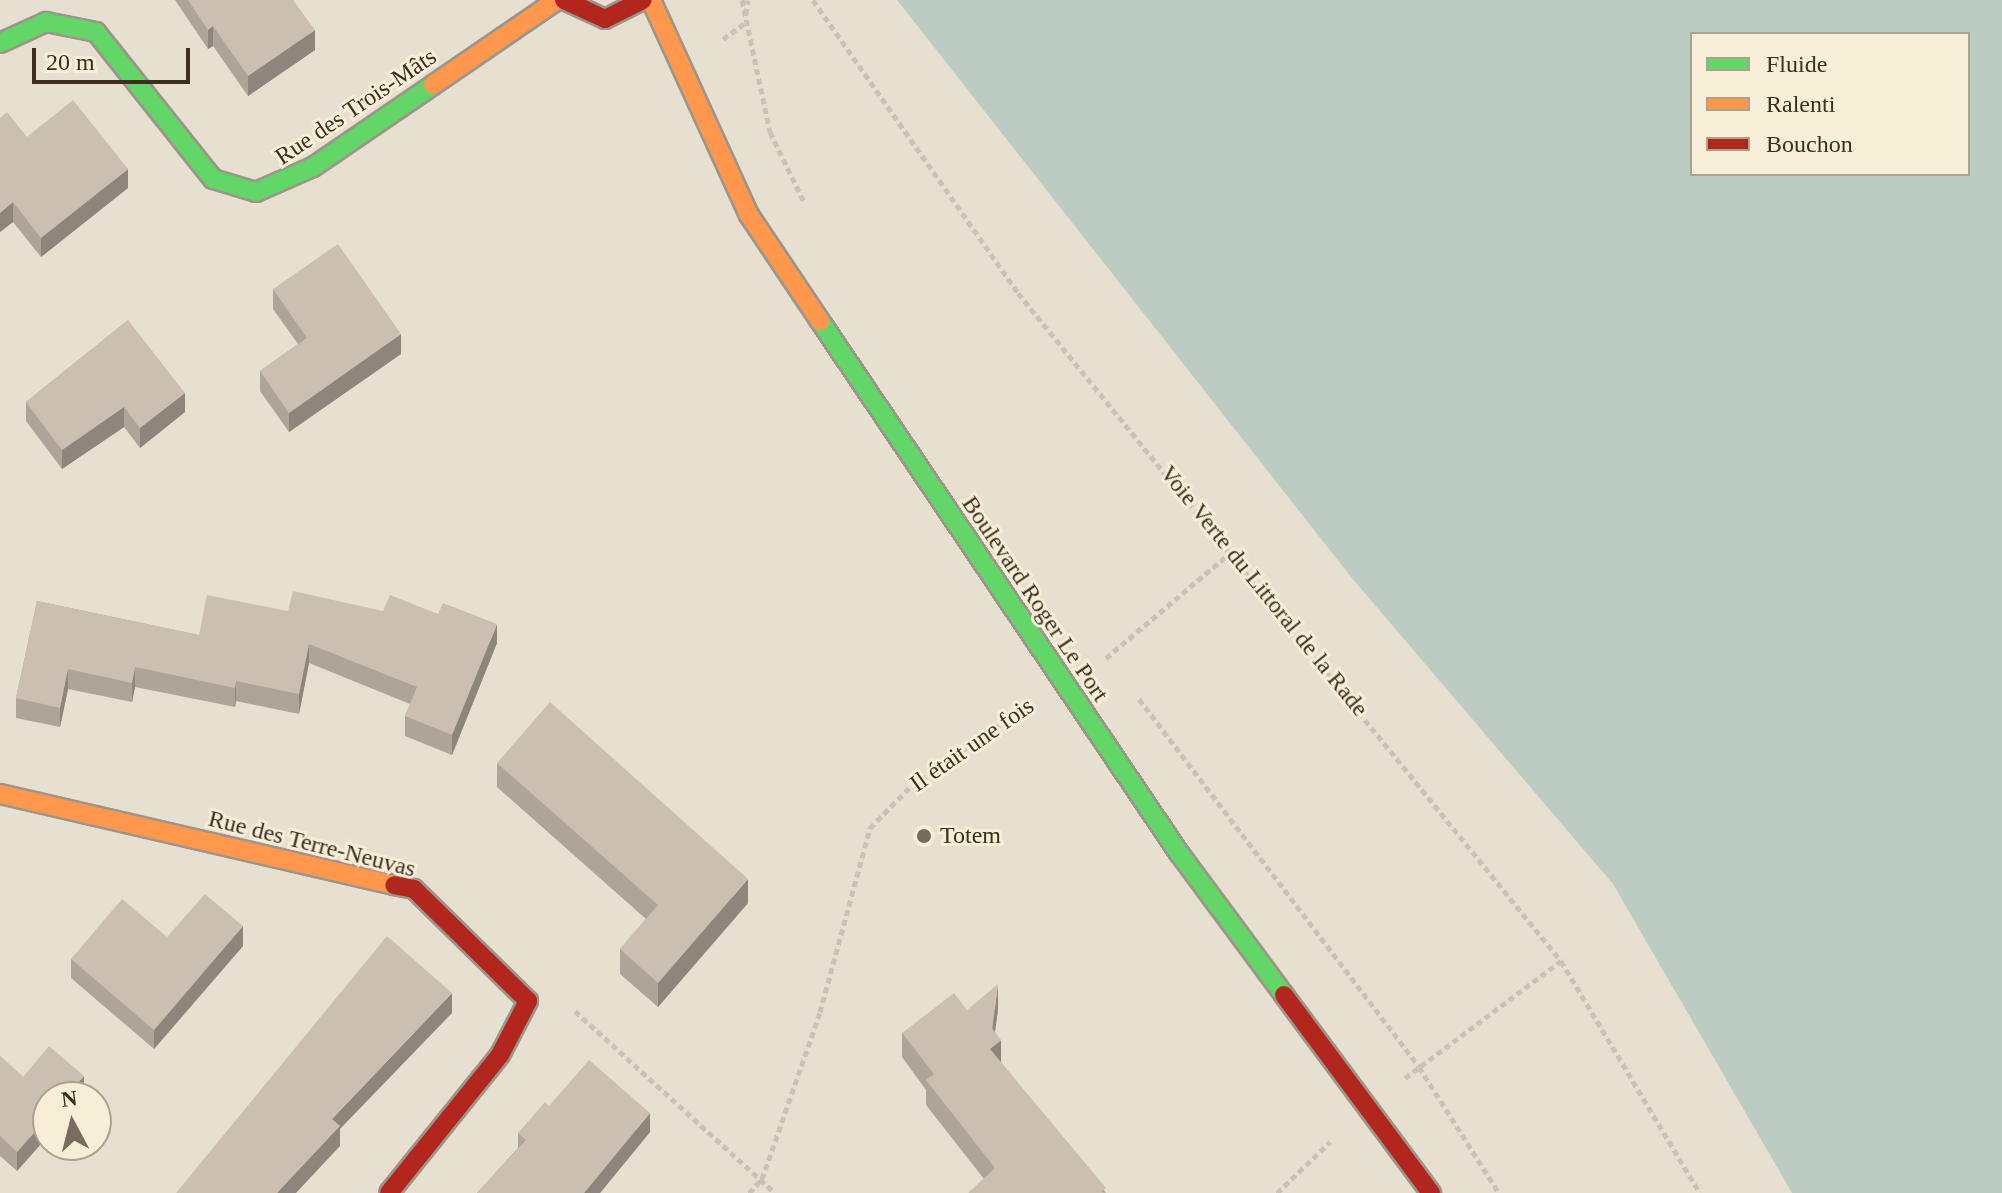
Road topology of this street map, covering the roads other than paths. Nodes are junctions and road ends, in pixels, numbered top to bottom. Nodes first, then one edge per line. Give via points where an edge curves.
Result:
1 (557, 0) edge
2 (564, 0) edge
3 (643, 0) edge
4 (651, 0) edge
5 (0, 43) edge
6 (0, 794) edge
7 (389, 1193) edge
8 (1431, 1193) edge

1 - 5 street, Rue des Trois-Mâts via 313,167 256,192 213,179 96,32 46,22
2 - 3 street via 605,19
4 - 8 street, Boulevard Roger Le Port via 749,215 1179,853 1371,1104
6 - 7 street, Rue des Terre-Neuvas via 414,889 528,1001 500,1055

